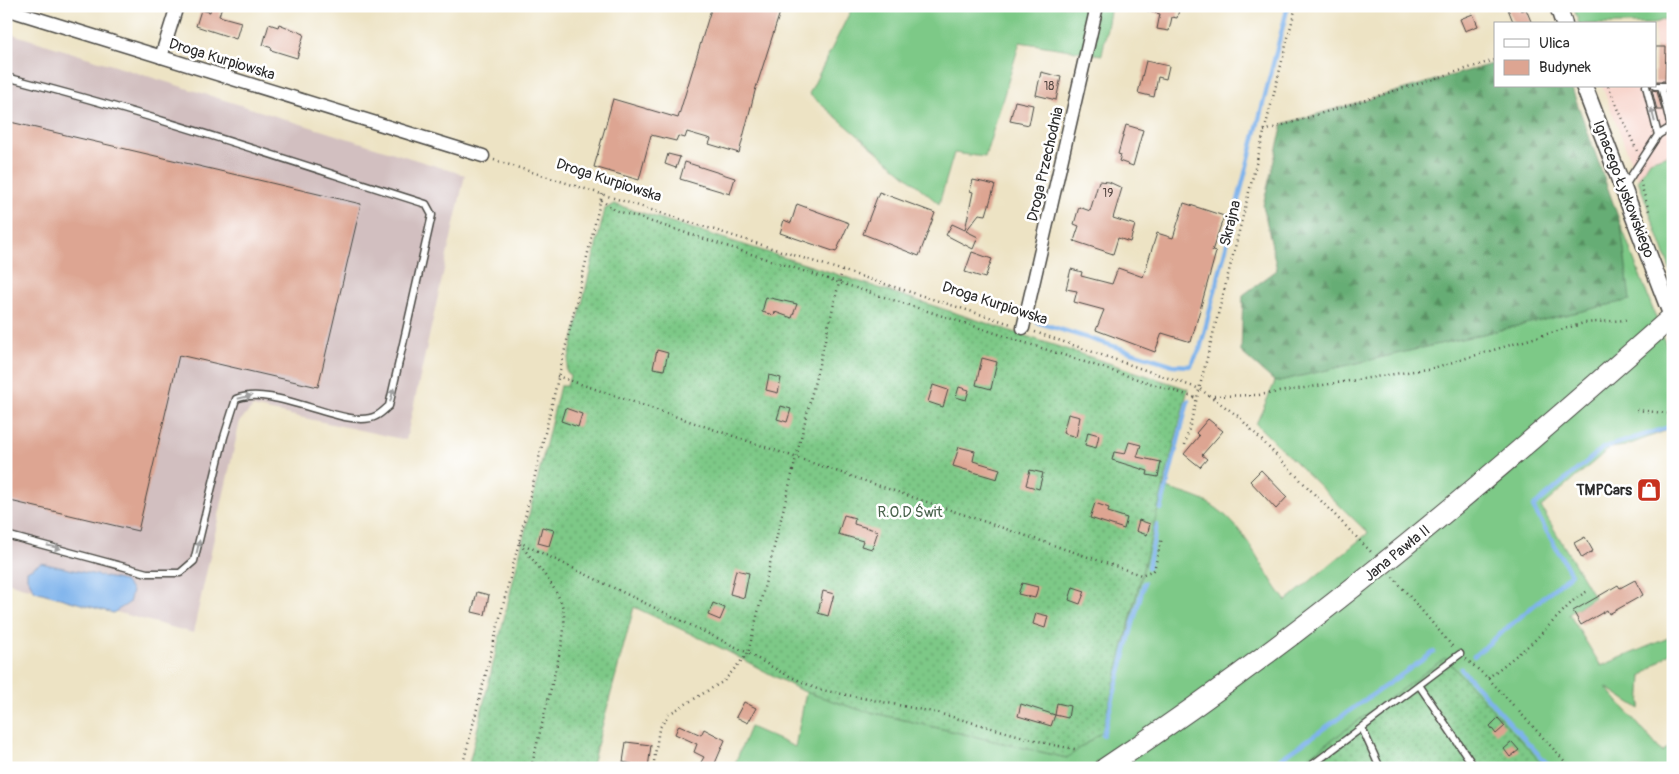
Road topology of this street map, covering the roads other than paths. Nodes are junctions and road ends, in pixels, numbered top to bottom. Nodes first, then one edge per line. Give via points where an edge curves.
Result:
1 (177, 6) edge
2 (1098, 6) edge
3 (1558, 6) edge
4 (6, 9) edge
5 (1563, 22) edge
6 (161, 57) junction
7 (6, 77) edge
8 (1658, 86) edge
9 (1673, 86) edge
10 (1588, 88) edge
11 (1646, 88) edge
12 (1672, 126) edge
13 (1658, 135) junction
14 (483, 156) road end
15 (1624, 188) junction
16 (1672, 318) edge
17 (1023, 328) road end
18 (6, 535) edge
19 (1460, 654) road end
20 (1419, 686) junction
21 (1362, 728) junction
22 (1105, 768) edge
23 (1308, 768) edge
24 (1380, 768) edge
25 (1475, 768) edge

1 - 6 street
2 - 17 street, Droga Przechodnia
3 - 5 street
4 - 6 street, Droga Kurpiowska
6 - 14 street, Droga Kurpiowska
18 -> 7 lane via 147,573 180,573 194,561 236,399 247,394 264,396 355,418 375,417 388,406 432,215 426,204 310,166 99,100
8 - 9 lane
8 - 12 lane
10 - 15 street, Ignacego Łyskowskiego
13 -> 11 lane
12 - 13 lane
13 - 15 lane
15 - 16 street, Ignacego Łyskowskiego
16 - 22 main road, Jana Pawła II via 1410,544 1252,667
19 - 20 lane
20 - 21 lane
20 - 25 lane
21 - 23 lane
21 - 24 lane

